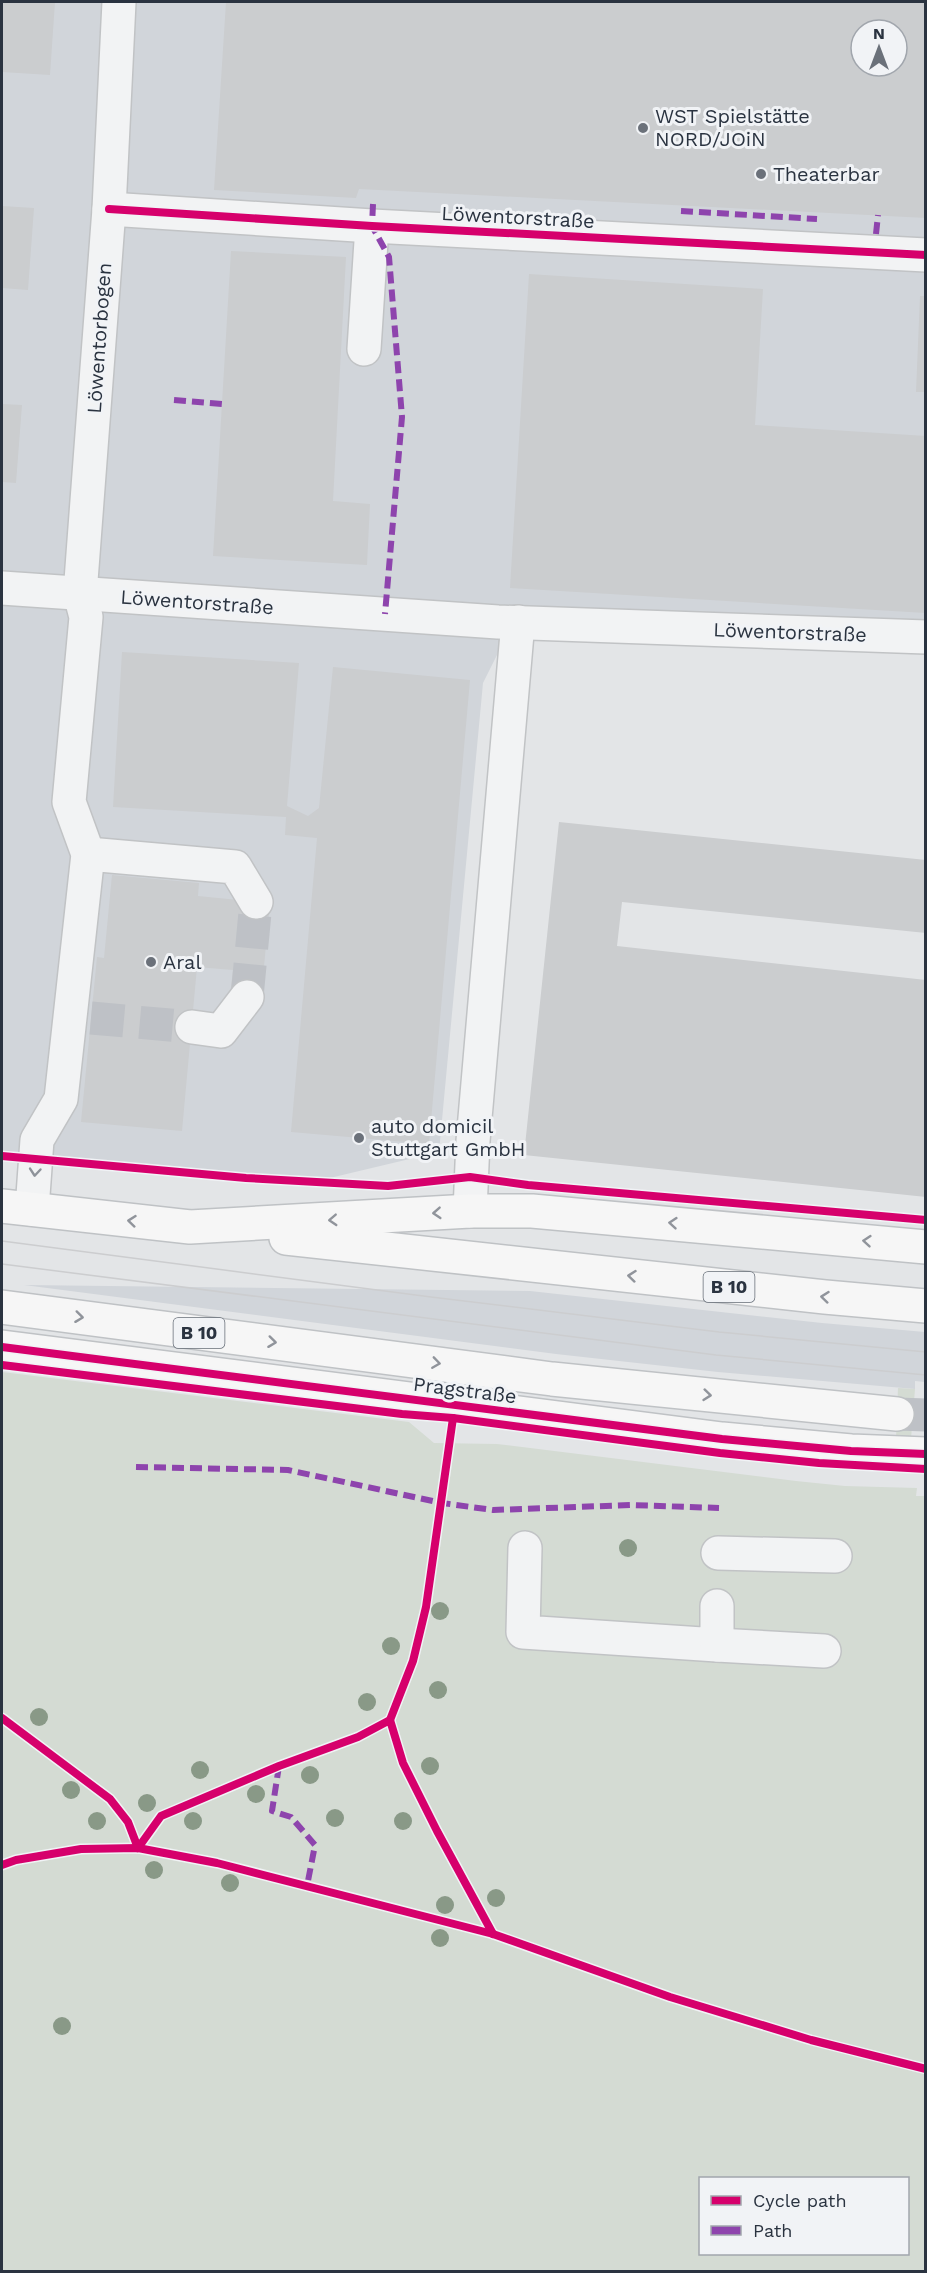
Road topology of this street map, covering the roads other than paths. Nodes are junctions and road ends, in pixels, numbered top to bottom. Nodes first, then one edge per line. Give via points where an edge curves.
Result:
1 (119, 2) edge
2 (109, 209) junction
3 (372, 226) junction
4 (926, 255) edge
5 (364, 349) dead end
6 (2, 588) edge
7 (80, 594) junction
8 (518, 622) junction
9 (926, 637) edge
10 (88, 854) junction
11 (256, 902) tunnel mouth
12 (247, 997) tunnel mouth
13 (192, 1027) tunnel mouth
14 (17, 1208) edge
15 (470, 1210) junction
16 (190, 1227) junction
17 (926, 1246) edge
18 (926, 1306) edge
19 (2, 1307) edge
20 (2, 1347) edge
21 (897, 1414) tunnel mouth
22 (926, 1454) edge
23 (525, 1548) dead end
24 (718, 1553) dead end
25 (836, 1556) dead end
26 (717, 1606) dead end
27 (717, 1645) junction
28 (824, 1651) dead end

1 - 2 street, Löwentorbogen
2 - 3 street, Löwentorstraße
2 - 7 street, Löwentorbogen
3 - 4 street, Löwentorstraße
3 - 5 street
6 - 7 street
7 - 8 street, Löwentorstraße
7 - 10 street, Löwentorbogen via 86,617 69,802
8 - 9 street, Löwentorstraße
8 - 15 street
10 - 11 street via 235,867
10 -> 14 street via 80,1017 61,1099 37,1140
12 - 13 street via 221,1030
16 -> 14 main road, B 10
15 -> 16 main road
17 -> 15 main road via 532,1210
18 -> 16 main road, B 10
19 -> 21 main road, B 10 via 552,1379
20 - 22 main road, Pragstraße via 722,1439
23 - 27 street via 523,1632
24 - 25 street
26 - 27 street
27 - 28 street

